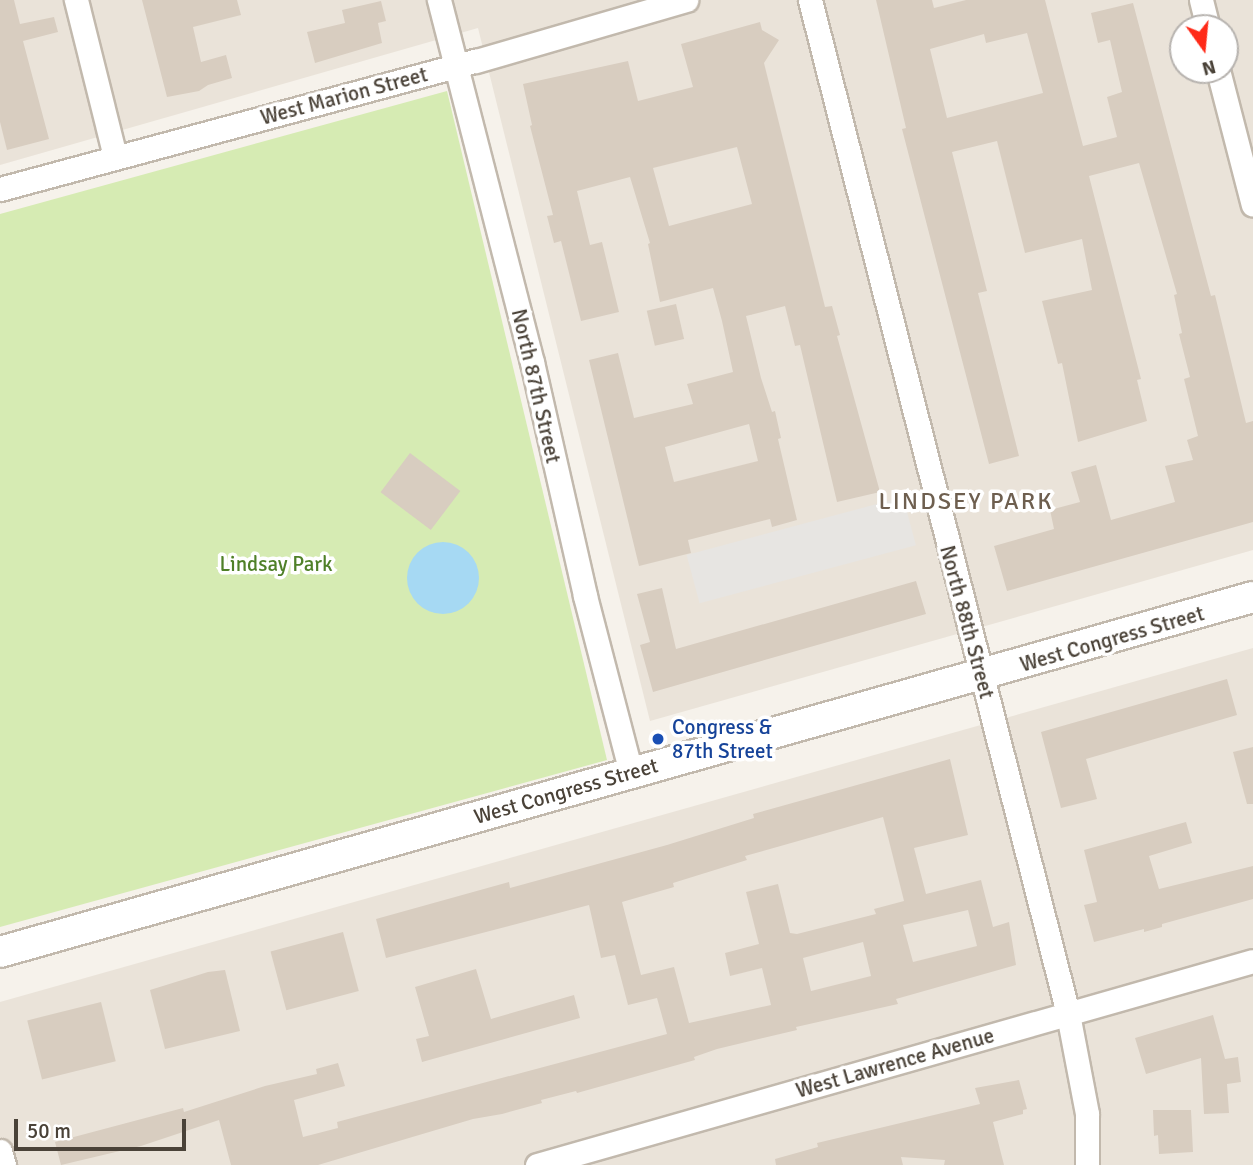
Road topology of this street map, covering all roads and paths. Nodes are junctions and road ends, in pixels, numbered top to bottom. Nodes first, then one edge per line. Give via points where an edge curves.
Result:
1 (76, 0) edge
2 (439, 0) edge
3 (686, 0) edge
4 (810, 0) edge
5 (456, 67) junction
6 (1223, 84) edge
7 (115, 157) junction
8 (0, 189) edge
9 (1253, 205) edge
10 (1253, 597) edge
11 (982, 676) junction
12 (631, 772) junction
13 (0, 952) edge
14 (1253, 961) edge
15 (1068, 1014) junction
16 (0, 1151) edge
17 (4, 1165) edge
18 (537, 1165) edge
19 (1087, 1165) edge

1 - 7 street
2 - 5 street, North 87th Street
3 - 5 street, West Marion Street
4 - 11 street, North 88th Street
5 - 7 street, West Marion Street
5 - 12 street, North 87th Street
6 - 9 street
7 - 8 street, West Marion Street
10 - 11 street, West Congress Street
11 - 12 street, West Congress Street
11 - 15 street, North 88th Street
12 - 13 street, West Congress Street
14 - 15 street, West Lawrence Avenue
15 - 18 street, West Lawrence Avenue
15 - 19 street, North 88th Street via 1087,1114
16 - 17 street

